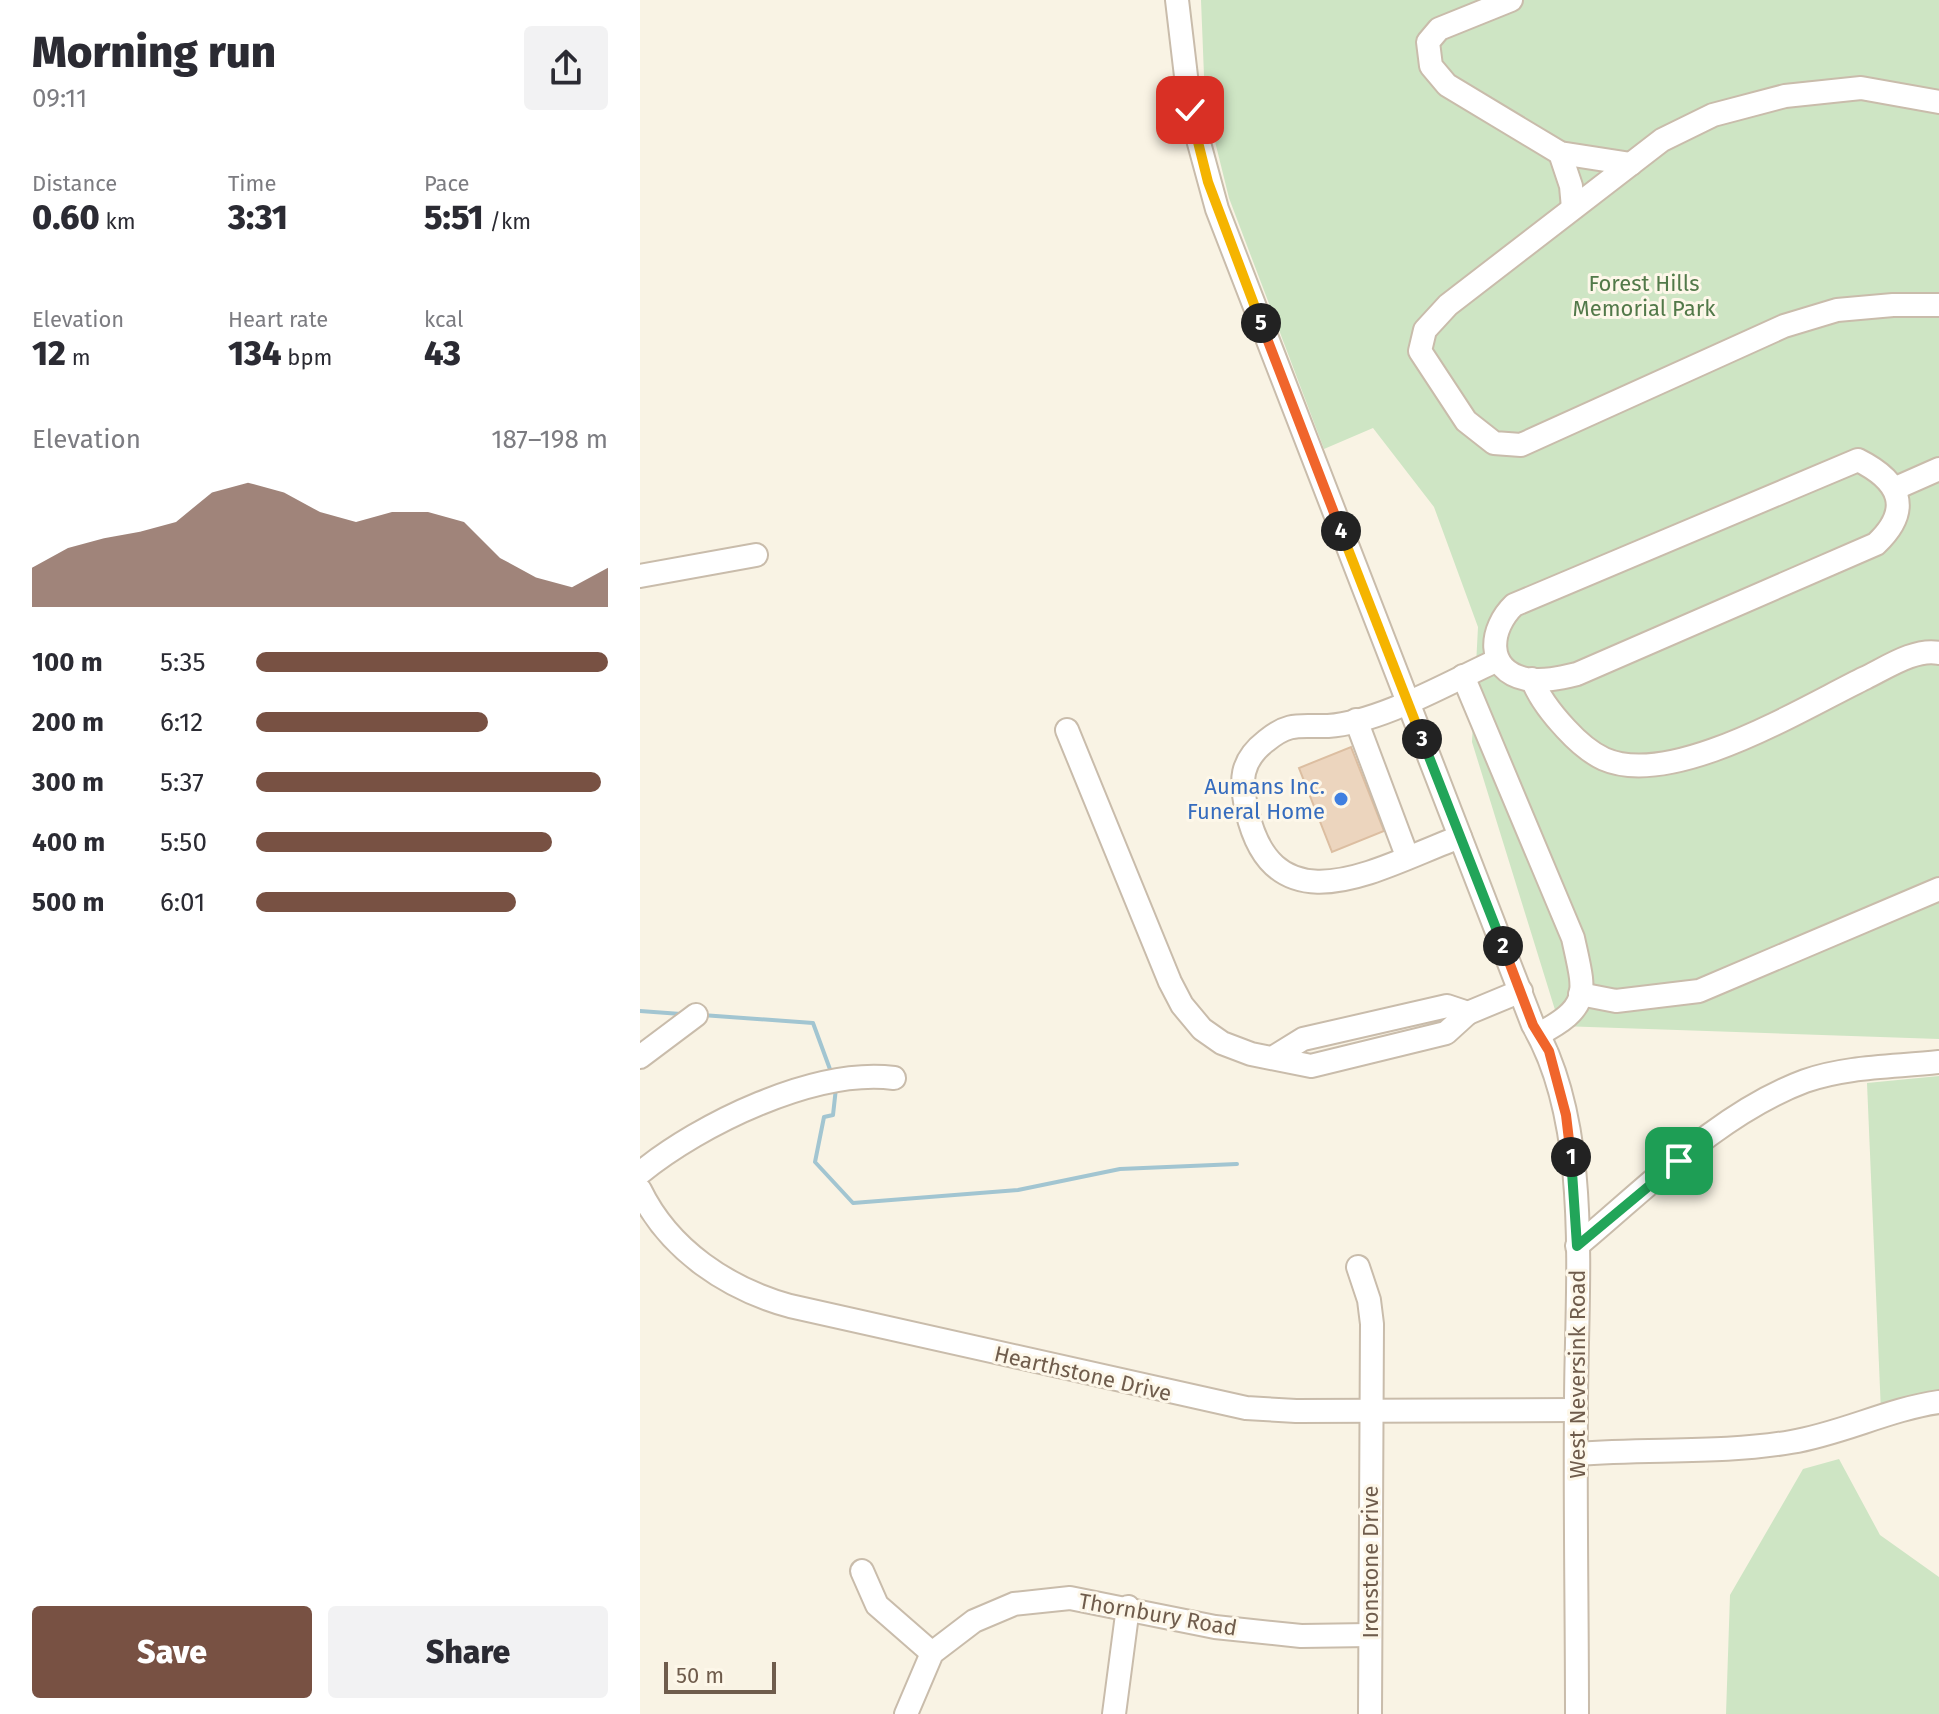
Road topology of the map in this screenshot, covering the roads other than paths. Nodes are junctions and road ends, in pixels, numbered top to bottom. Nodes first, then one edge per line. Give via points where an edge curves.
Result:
1 (1177, 0) edge
2 (1511, 0) edge
3 (1939, 102) edge
4 (1560, 153) junction
5 (1631, 164) junction
6 (1573, 208) junction
7 (1939, 305) edge
8 (1939, 469) edge
9 (1896, 488) junction
10 (756, 555) dead end
11 (640, 576) edge
12 (1939, 653) edge
13 (1498, 660) junction
14 (1463, 676) junction
15 (1532, 679) junction
16 (1407, 701) junction
17 (1356, 720) junction
18 (1067, 730) dead end
19 (1460, 837) junction
20 (1407, 856) junction
21 (1939, 889) edge
22 (1521, 991) junction
23 (1580, 994) junction
24 (696, 1015) dead end
25 (1539, 1034) junction
26 (640, 1057) edge
27 (1939, 1062) edge
28 (894, 1078) dead end
29 (640, 1173) edge
30 (640, 1190) edge
31 (1577, 1246) junction
32 (1358, 1267) dead end
33 (1939, 1402) edge
34 (1576, 1410) junction
35 (1370, 1411) junction
36 (1577, 1454) junction
37 (862, 1571) dead end
38 (1128, 1607) junction
39 (1370, 1635) junction
40 (932, 1653) junction
41 (906, 1714) edge
42 (1114, 1714) edge
43 (1370, 1714) edge
44 (1577, 1714) edge

1 - 16 street, West Neversink Road via 1190,110 1208,182
2 - 4 street via 1439,29 1428,42 1431,66 1447,85
3 - 5 street via 1861,88 1785,96 1713,115 1662,140
4 - 5 street
4 - 6 street
5 - 6 street
6 - 7 street via 1448,305 1425,330 1420,351 1466,421 1494,443 1521,445 1784,326 1837,310
8 - 9 street
9 - 13 street via 1858,460 1514,605 1499,620 1494,640
9 - 15 street via 1898,510 1892,529 1876,544 1577,674
10 - 11 street
12 - 15 street via 1902,660 1717,750 1681,761 1606,760 1558,721
13 - 14 street
13 - 15 street via 1510,674
14 - 16 street
14 - 23 street via 1573,938
16 - 17 street
16 - 19 street, West Neversink Road
17 - 20 street
17 - 20 street via 1286,727 1254,751 1242,770 1241,785 1256,842 1280,872 1304,883 1331,884
18 - 22 street via 1182,1005 1222,1043 1311,1066 1446,1033 1468,1013
19 - 20 street
19 - 22 street, West Neversink Road
21 - 23 street via 1699,991 1616,1001
22 - 25 street, West Neversink Road
23 - 25 street via 1569,1018
24 - 26 street
25 - 31 street, West Neversink Road via 1549,1051 1566,1115
27 - 31 street via 1821,1076 1776,1094 1679,1161
28 - 29 street via 866,1075 813,1084 688,1138
30 - 35 street, Hearthstone Drive via 647,1205 701,1263 762,1298 1246,1408
31 - 34 street, West Neversink Road
32 - 35 street, Ironstone Drive via 1372,1324
33 - 36 street via 1782,1444
34 - 35 street, Hearthstone Drive
34 - 36 street, West Neversink Road
35 - 39 street, Ironstone Drive
36 - 44 street, West Neversink Road
37 - 40 street via 877,1605
38 - 39 street, Thornbury Road via 1215,1627 1301,1636
38 - 40 street, Thornbury Road via 1070,1598 1014,1604 974,1621
38 - 42 street
39 - 43 street, Ironstone Drive
40 - 41 street, Thornbury Road

